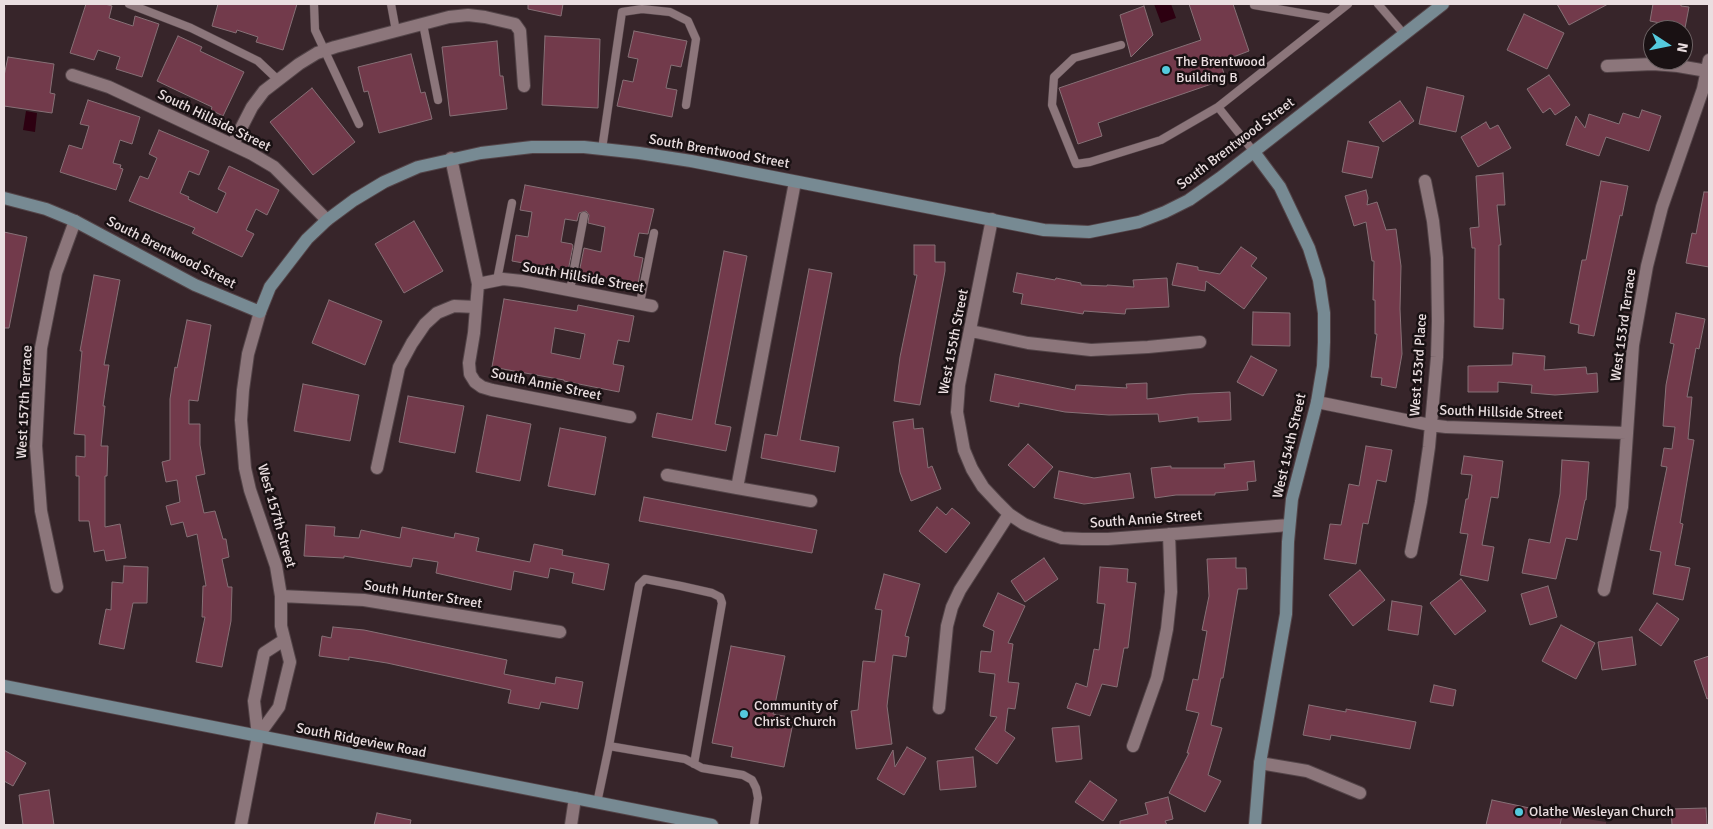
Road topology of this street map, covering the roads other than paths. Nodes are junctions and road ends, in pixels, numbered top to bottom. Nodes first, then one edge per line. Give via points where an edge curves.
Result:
1 (129, 4) edge
2 (314, 4) edge
3 (391, 4) edge
4 (618, 4) edge
5 (1254, 4) edge
6 (1348, 4) edge
7 (1378, 4) edge
8 (1443, 4) edge
9 (622, 12) junction
10 (1329, 18) junction
11 (424, 24) junction
12 (391, 33) junction
13 (1403, 33) junction
14 (1121, 45) dead end
15 (325, 51) junction
16 (1607, 66) dead end
17 (1708, 66) edge
18 (72, 75) dead end
19 (278, 80) junction
20 (524, 86) dead end
21 (438, 100) dead end
22 (686, 104) dead end
23 (1218, 107) junction
24 (359, 124) dead end
25 (233, 144) junction
26 (602, 149) junction
27 (1254, 152) junction
28 (451, 158) junction
29 (1425, 180) dead end
30 (795, 182) junction
31 (4, 198) edge
32 (512, 203) dead end
33 (584, 216) dead end
34 (992, 219) junction
35 (327, 220) junction
36 (75, 221) junction
37 (654, 233) dead end
38 (497, 280) junction
39 (478, 284) junction
40 (570, 290) junction
41 (646, 304) joint
42 (476, 307) junction
43 (260, 312) junction
44 (971, 331) junction
45 (1200, 342) dead end
46 (1317, 402) junction
47 (630, 418) dead end
48 (1430, 425) junction
49 (1626, 433) junction
50 (377, 468) dead end
51 (667, 474) dead end
52 (737, 488) junction
53 (811, 501) dead end
54 (1009, 514) junction
55 (1289, 525) junction
56 (1169, 534) junction
57 (1411, 552) dead end
58 (57, 587) dead end
59 (1604, 590) dead end
60 (282, 596) junction
61 (560, 632) dead end
62 (284, 640) junction
63 (4, 686) edge
64 (938, 708) dead end
65 (258, 736) junction
66 (609, 746) junction
67 (1133, 746) dead end
68 (1260, 763) junction
69 (694, 764) junction
70 (1360, 793) dead end
71 (575, 798) junction
72 (597, 803) junction
73 (241, 825) edge
74 (570, 825) edge
75 (712, 825) edge
76 (754, 825) edge
77 (1255, 825) edge

1 - 19 lane via 191,28 258,61
2 - 15 lane via 315,30
3 - 12 lane
4 - 9 lane
5 - 10 lane
6 - 10 lane
7 - 13 lane
8 - 13 street, South Brentwood Street
9 - 22 lane via 642,9 670,12 688,21 696,39
9 - 26 lane
10 - 23 lane
11 - 12 street
11 - 20 street via 468,15 515,24 520,31
11 - 21 lane
12 - 15 street
13 - 27 street, South Brentwood Street
14 - 23 lane via 1074,58 1054,77 1052,105 1076,164 1161,140
15 - 19 street via 298,64
15 - 24 lane
16 - 17 street, West 153rd Terrace
17 - 49 street, West 153rd Terrace via 1662,207 1647,266 1633,345
18 - 25 street, South Hillside Street via 109,87
19 - 25 street via 252,107
23 - 27 lane
25 - 35 street, South Hillside Street via 274,167
26 - 28 street, South Brentwood Street via 532,148
26 - 30 street, South Brentwood Street via 691,161
27 - 34 street, South Brentwood Street via 1189,200 1139,222 1089,232 1044,230
27 - 46 street, West 154th Street via 1280,187 1294,214 1319,280 1324,342
28 - 35 street, South Brentwood Street via 418,167 384,182
28 - 39 street, South Annie Street
29 - 48 street, West 153rd Place via 1433,222 1438,292 1437,357
30 - 34 street, South Brentwood Street
30 - 52 street
31 - 36 street, South Brentwood Street
32 - 38 lane
33 - 40 lane
34 - 44 street, West 155th Street
35 - 43 street, South Brentwood Street via 270,287
36 - 43 street, South Brentwood Street via 195,285
36 - 58 street, West 157th Terrace via 56,273 41,348 36,446 41,511
37 - 41 lane
38 - 39 street, South Hillside Street
38 - 40 street, South Hillside Street
39 - 42 street, South Annie Street
40 - 41 street, South Hillside Street
42 - 47 street, South Annie Street via 470,363 470,374 475,382 482,387
42 - 50 street via 454,306 437,313 412,344 398,367
43 - 60 street, West 157th Street via 248,354 241,420 247,475 276,566
44 - 45 street via 1028,343 1091,350
44 - 54 street, West 155th Street via 959,385 959,430 972,469 983,487
46 - 48 street, South Hillside Street
46 - 55 street, West 154th Street via 1299,467
48 - 49 street, South Hillside Street
48 - 57 street, West 153rd Place
49 - 59 street, West 153rd Terrace via 1622,507
51 - 52 street
52 - 53 street
54 - 56 street, South Annie Street via 1029,526 1062,538 1108,539
54 - 64 street via 952,607
55 - 56 street, South Annie Street
55 - 68 street, West 154th Street via 1286,614
56 - 67 street via 1171,592 1167,629 1157,678
60 - 61 street, South Hunter Street via 364,600
60 - 62 street, West 157th Street
62 - 65 street, West 157th Street via 290,662 279,707
62 - 65 street, West 157th Street via 264,653 254,701
63 - 65 street, South Ridgeview Road
65 - 71 street, South Ridgeview Road
65 - 73 street, West 157th Street
66 - 69 lane via 685,759
66 - 69 lane via 639,585 645,579 689,588 712,593 720,597 722,603
66 - 72 lane
68 - 70 street via 1306,771
68 - 77 street, West 154th Street
69 - 76 lane via 752,780 758,798
71 - 72 street, South Ridgeview Road
71 - 74 street
72 - 75 street, South Ridgeview Road

